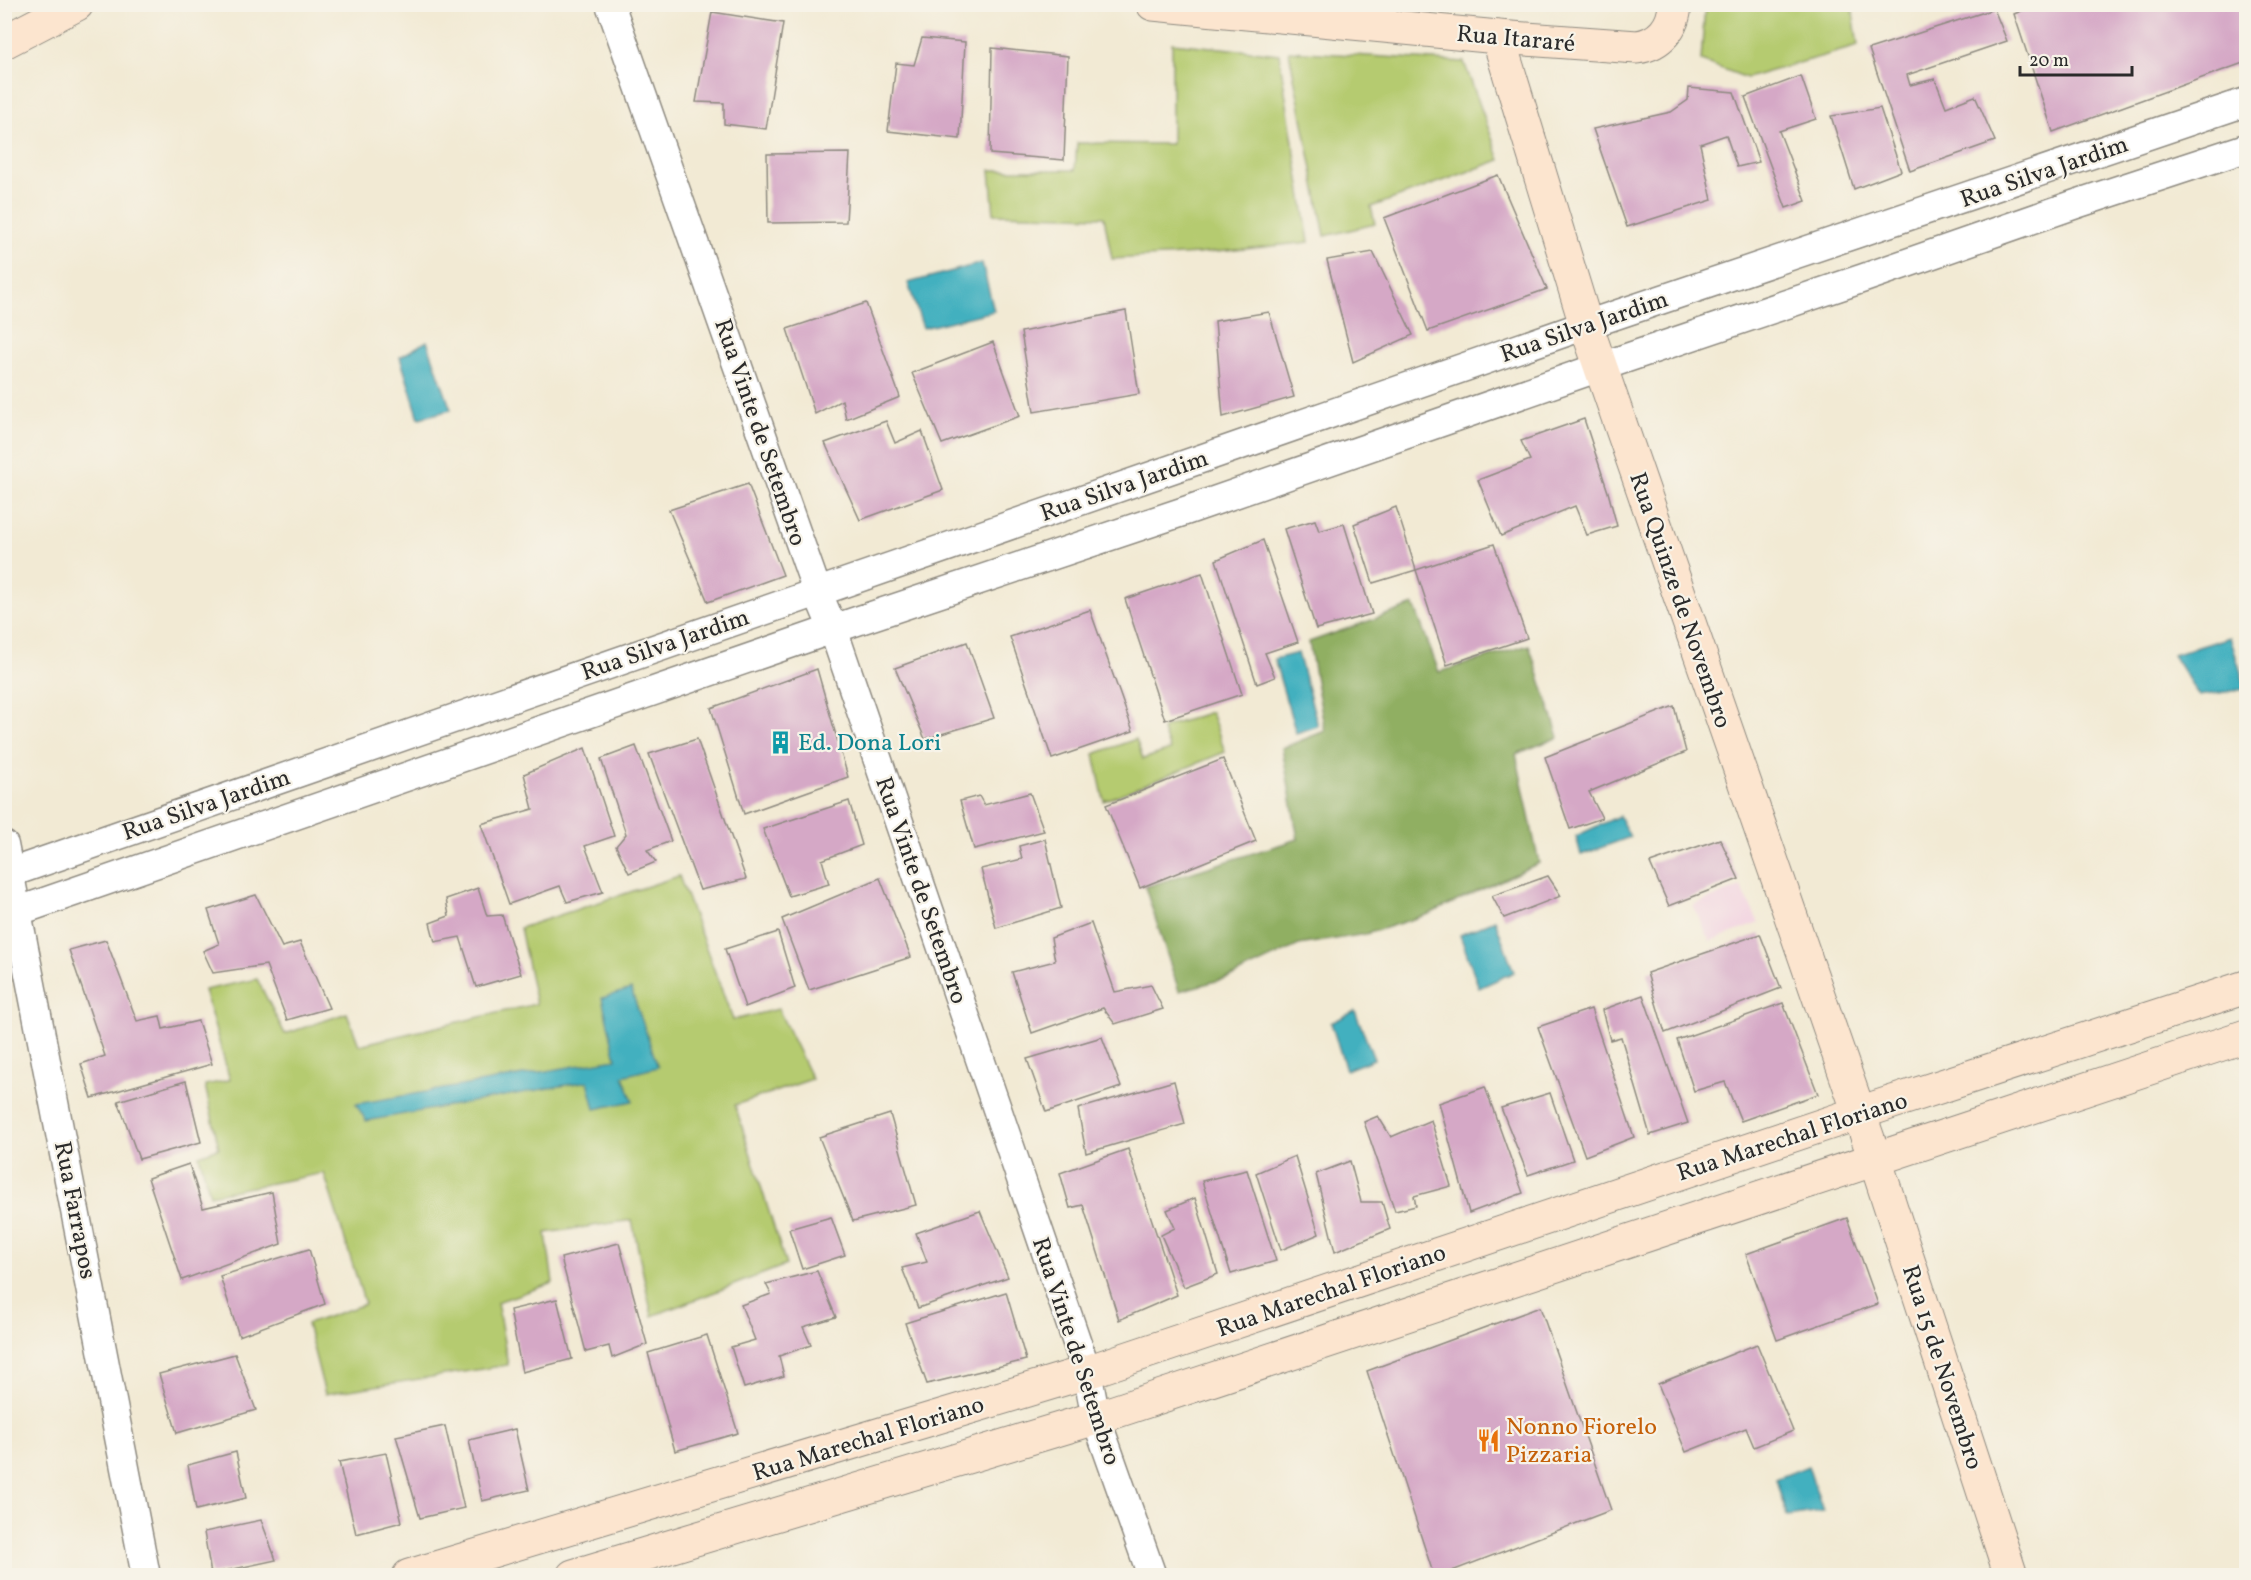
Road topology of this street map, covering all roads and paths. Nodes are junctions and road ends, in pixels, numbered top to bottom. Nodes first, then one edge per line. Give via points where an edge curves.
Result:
1 (77, 4) edge
2 (610, 4) edge
3 (1153, 4) edge
4 (1675, 4) edge
5 (1498, 37) junction
6 (4, 42) edge
7 (2247, 102) edge
8 (2247, 148) edge
9 (2061, 165) junction
10 (2076, 204) junction
11 (1848, 237) junction
12 (1864, 278) junction
13 (1586, 325) junction
14 (1600, 367) junction
15 (1320, 417) junction
16 (1336, 459) junction
17 (1078, 501) junction
18 (1090, 543) junction
19 (817, 591) junction
20 (833, 629) junction
21 (588, 671) junction
22 (602, 708) junction
23 (403, 736) junction
24 (415, 773) junction
25 (6, 864) edge
26 (12, 914) edge
27 (2246, 990) edge
28 (2247, 1036) edge
29 (1859, 1113) junction
30 (1875, 1159) junction
31 (1484, 1239) junction
32 (1501, 1284) junction
33 (1087, 1372) junction
34 (1095, 1418) junction
35 (629, 1510) junction
36 (645, 1554) junction
37 (146, 1575) edge
38 (412, 1575) edge
39 (573, 1575) edge
40 (1152, 1575) edge
41 (2011, 1575) edge

1 - 6 street
2 - 19 street, Rua Vinte de Setembro
3 - 5 street, Rua Itararé
4 - 5 street, Rua Itararé via 1675,15 1667,30 1649,45
5 - 13 street, Rua Quinze de Novembro
7 - 9 street, Rua Silva Jardim
8 - 10 street, Rua Silva Jardim
9 - 10 street
9 - 11 street, Rua Silva Jardim
10 - 12 street, Rua Silva Jardim
11 - 12 street
11 - 13 street, Rua Silva Jardim
12 - 14 street, Rua Silva Jardim
13 - 14 street, Rua Quinze de Novembro
13 - 15 street, Rua Silva Jardim
14 - 16 street, Rua Silva Jardim
14 - 29 street, Rua Quinze de Novembro
15 - 16 street
15 - 17 street, Rua Silva Jardim
16 - 18 street, Rua Silva Jardim
17 - 18 street
17 - 19 street, Rua Silva Jardim
18 - 20 street, Rua Silva Jardim
19 - 20 street, Rua Vinte de Setembro
19 - 21 street, Rua Silva Jardim
20 - 22 street, Rua Silva Jardim
20 - 33 street, Rua Vinte de Setembro
21 - 22 street
21 - 23 street, Rua Silva Jardim
22 - 24 street, Rua Silva Jardim
23 - 24 street
23 - 25 street, Rua Silva Jardim
24 - 26 street, Rua Silva Jardim
25 - 26 street, Rua Farrapos
26 - 37 street, Rua Farrapos
27 - 29 street, Rua Marechal Floriano
28 - 30 street, Rua Marechal Floriano
29 - 30 street, Rua Quinze de Novembro
29 - 31 street, Rua Marechal Floriano
30 - 32 street, Rua Marechal Floriano
30 - 41 street, Rua 15 de Novembro
31 - 32 street
31 - 33 street, Rua Marechal Floriano
32 - 34 street, Rua Marechal Floriano
33 - 34 street, Rua Vinte de Setembro
33 - 35 street, Rua Marechal Floriano
34 - 36 street, Rua Marechal Floriano
34 - 40 street, Rua Vinte de Setembro
35 - 36 street
35 - 38 street, Rua Marechal Floriano
36 - 39 street, Rua Marechal Floriano

